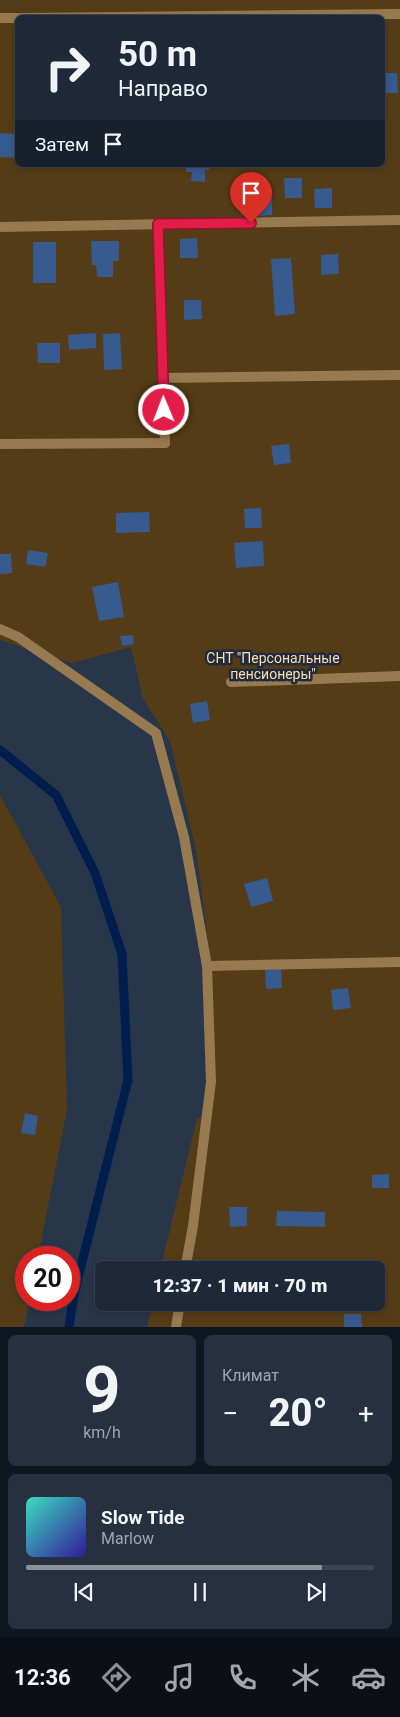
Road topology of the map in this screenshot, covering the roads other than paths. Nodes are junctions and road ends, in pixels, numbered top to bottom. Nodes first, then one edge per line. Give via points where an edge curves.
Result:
1 (400, 14) edge
2 (306, 15) edge
3 (0, 18) edge
4 (15, 18) edge
5 (400, 220) edge
6 (158, 224) junction
7 (0, 227) edge
8 (400, 375) edge
9 (163, 378) junction
10 (0, 444) edge
11 (0, 629) edge
12 (400, 676) edge
13 (231, 682) dead end
14 (400, 962) edge
15 (207, 966) junction
16 (187, 1261) edge
17 (179, 1311) edge
18 (176, 1327) edge

1 - 2 street
3 - 4 street
5 - 6 street
6 - 7 street
6 - 9 street
8 - 9 street
9 - 10 street via 165,443
11 - 15 street via 18,637 156,733 184,837
12 - 13 street
14 - 15 street
15 - 16 street via 211,1082
17 - 18 street

